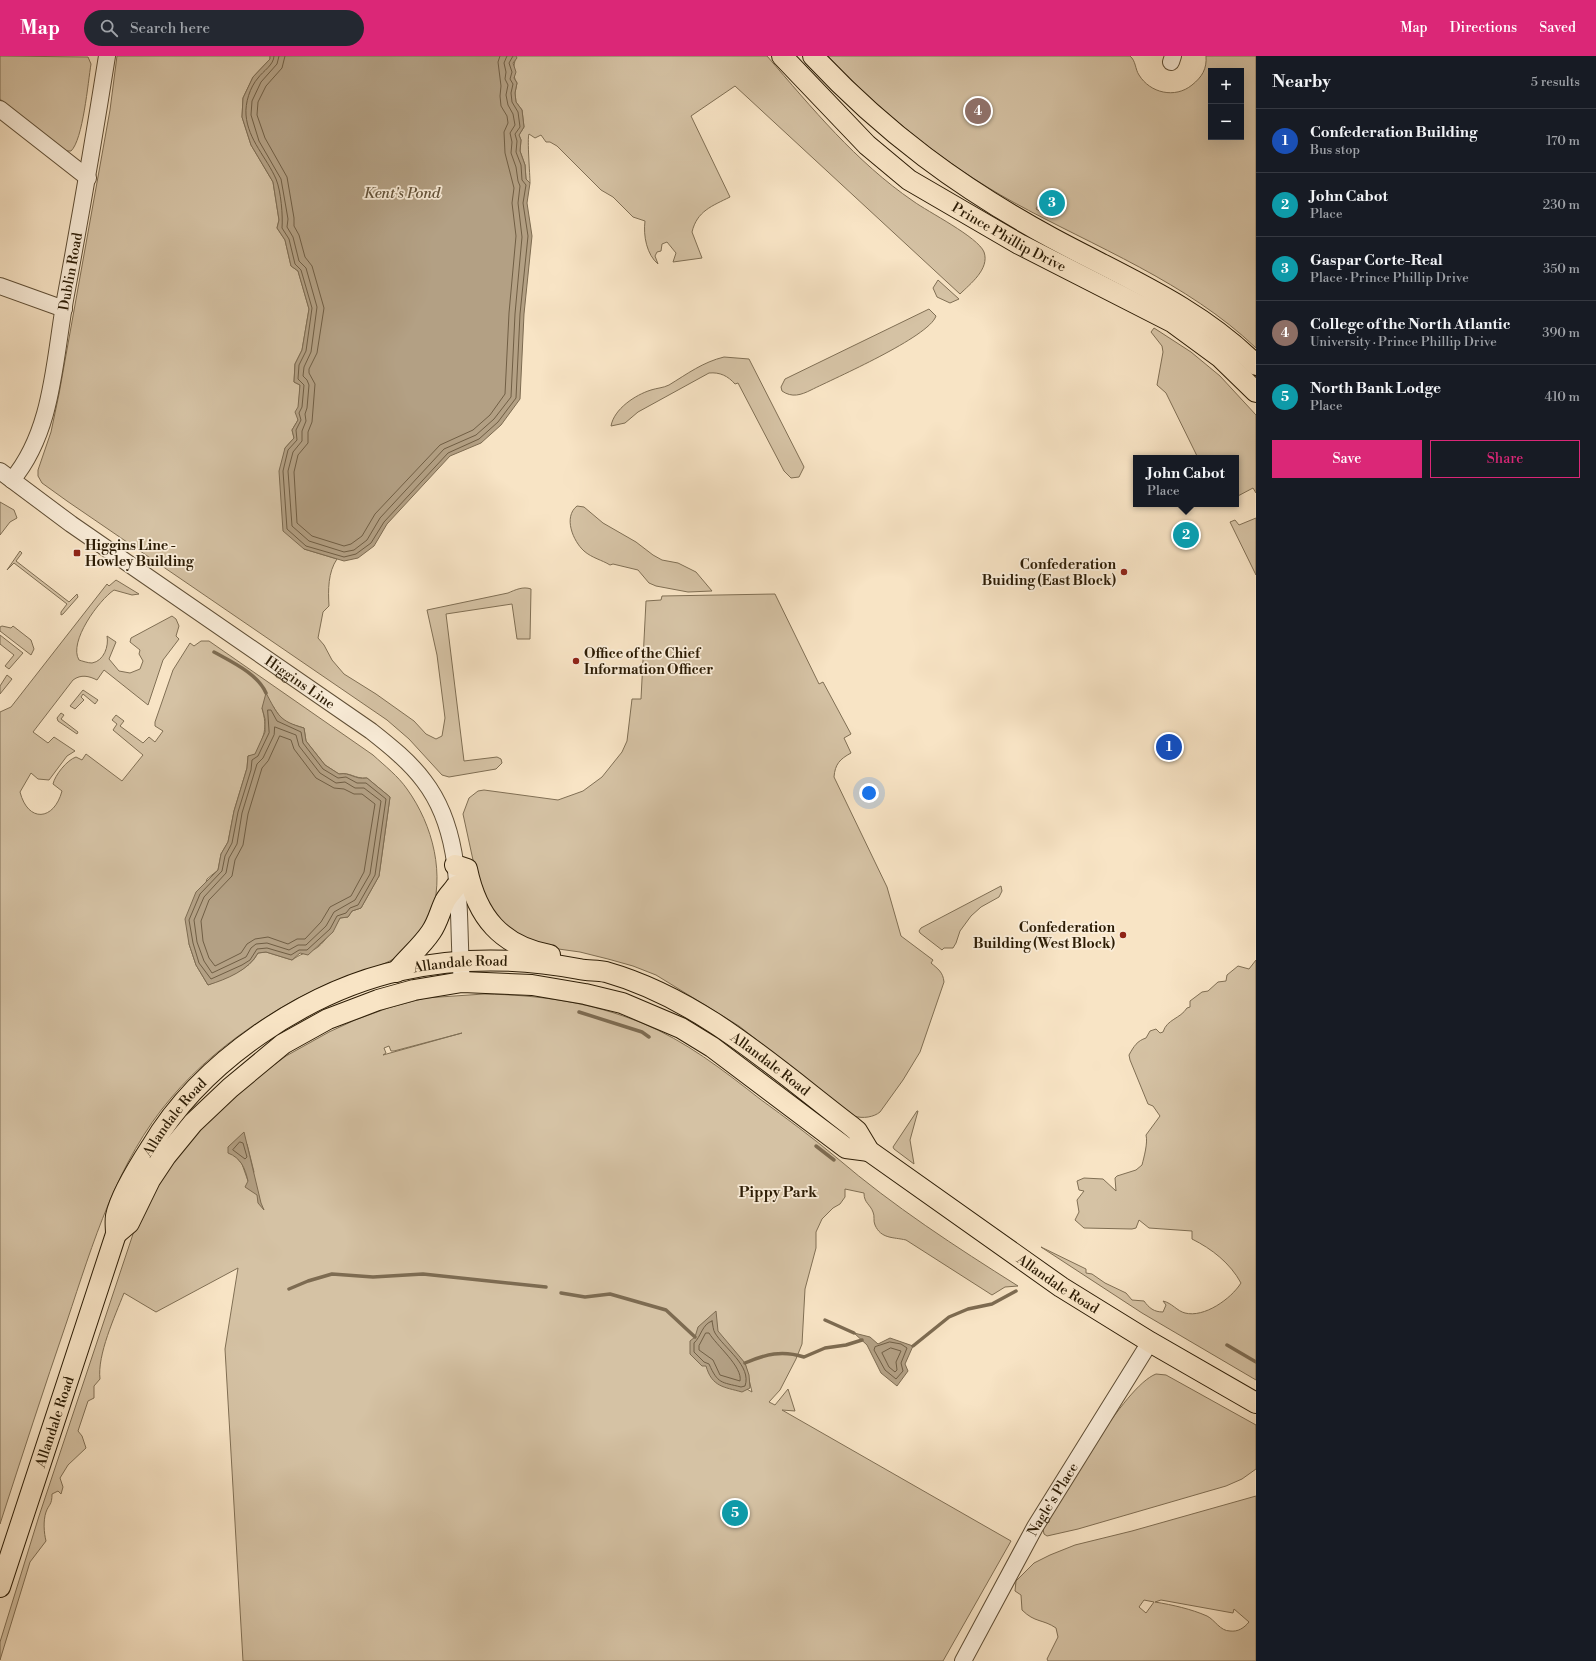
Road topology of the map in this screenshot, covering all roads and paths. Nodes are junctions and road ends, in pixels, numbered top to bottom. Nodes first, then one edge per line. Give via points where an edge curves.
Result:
1 (107, 56) edge
2 (782, 56) edge
3 (813, 56) edge
4 (0, 109) edge
5 (88, 178) junction
6 (0, 286) edge
7 (64, 309) junction
8 (1256, 365) edge
9 (1256, 392) edge
10 (6, 476) edge
11 (455, 865) junction
12 (456, 886) junction
13 (461, 962) junction
14 (598, 970) junction
15 (396, 972) junction
16 (462, 982) junction
17 (869, 1151) junction
18 (116, 1234) junction
19 (1150, 1342) junction
20 (1256, 1403) edge
21 (0, 1587) edge
22 (963, 1661) edge

1 - 5 street, Dublin Road
2 - 9 main road, Prince Phillip Drive via 866,145 909,180 1019,244 1172,322 1221,358
3 - 8 main road, Prince Phillip Drive via 874,117 945,172 1042,232 1206,322
4 - 5 street
5 - 7 street, Dublin Road
6 - 7 street
7 - 10 street, Dublin Road via 44,419 34,449 22,468
10 - 11 street, Higgins Line via 71,524 386,742 414,769 434,795 450,833
11 - 12 street, Higgins Line
11 - 14 main road via 467,870 474,898 484,915 511,941 536,952 592,963
12 - 13 street, Higgins Line
12 - 15 main road via 445,900 431,933
13 - 14 main road, Allandale Road via 519,962 586,971
13 - 15 main road, Allandale Road
13 - 16 street, Higgins Line
14 - 17 main road, Allandale Road via 654,989 723,1028 857,1131
15 - 18 main road, Allandale Road via 307,1005 246,1044 207,1076 169,1119 142,1161 116,1216
16 - 17 main road, Allandale Road via 532,985 622,1003 681,1028 712,1047 846,1148
16 - 18 main road, Allandale Road via 414,990 378,1000 328,1019 283,1044 219,1098 185,1133 150,1180 129,1223
17 - 19 main road, Allandale Road via 1037,1271
18 - 21 main road, Allandale Road
19 - 20 main road, Allandale Road
19 - 22 street, Nagle's Place via 1035,1527

